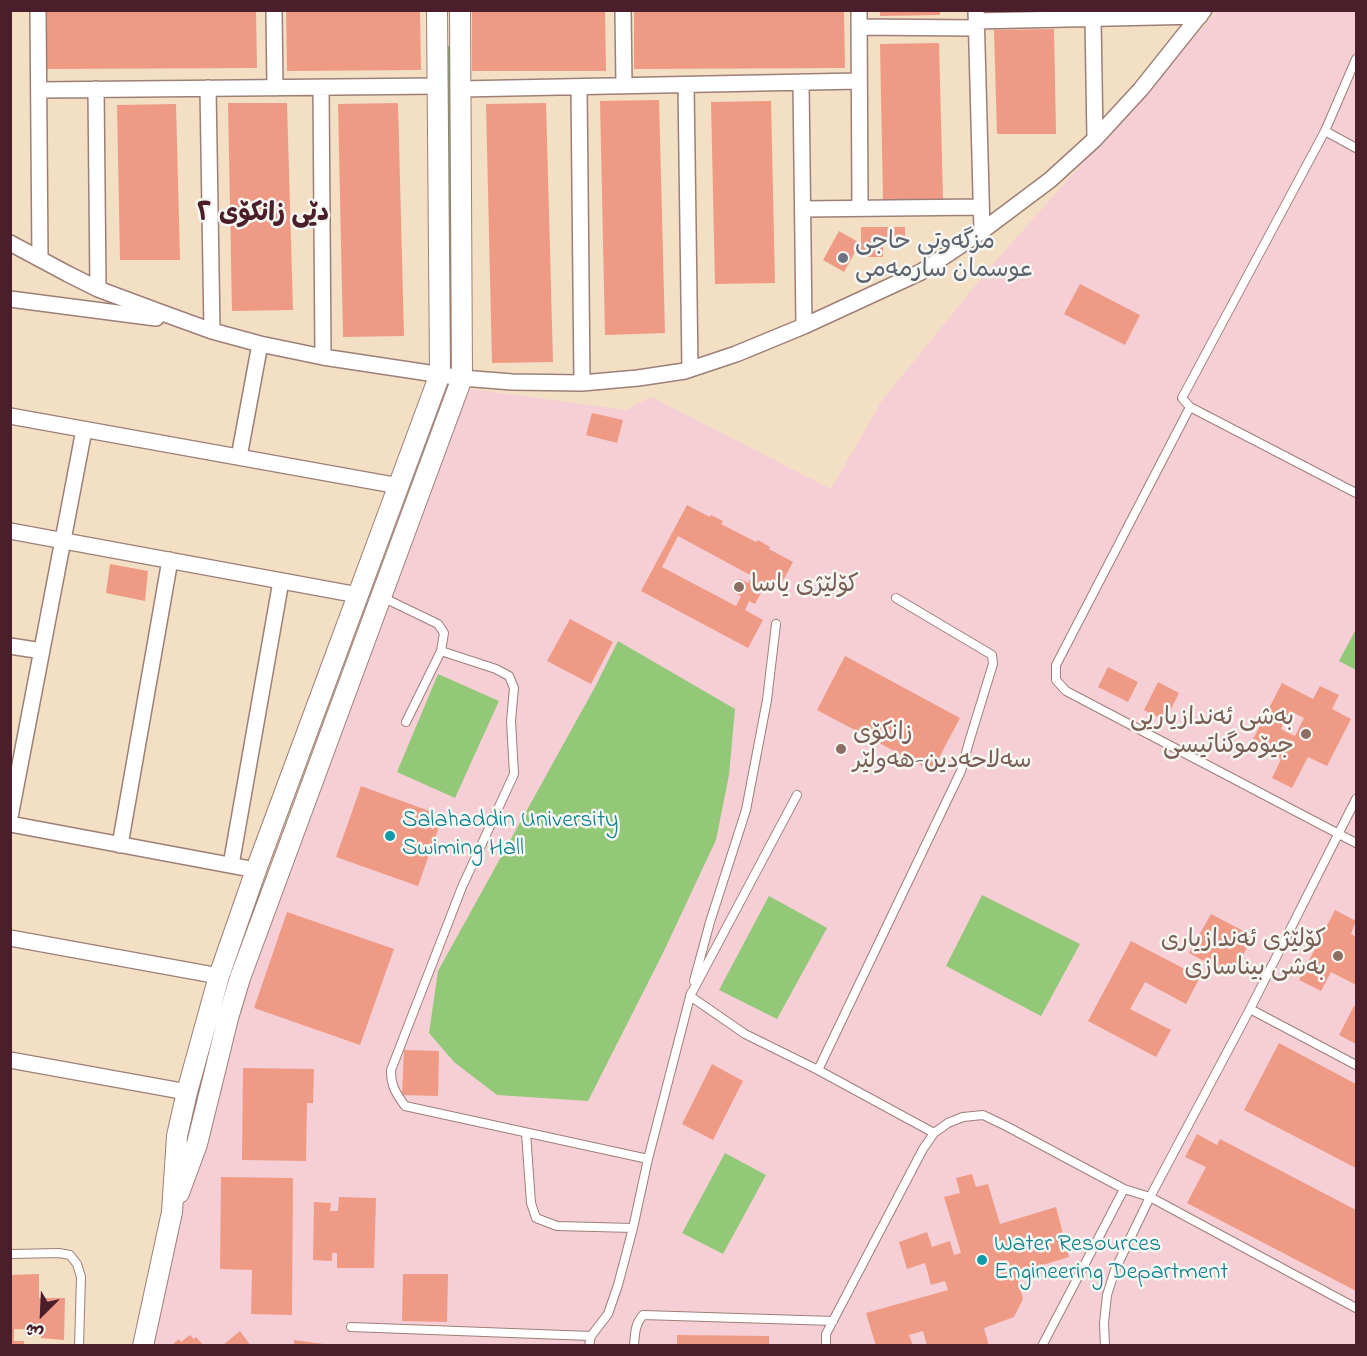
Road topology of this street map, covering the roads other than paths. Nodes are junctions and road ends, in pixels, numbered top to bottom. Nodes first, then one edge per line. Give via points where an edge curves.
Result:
1 (38, 10) edge
2 (274, 10) edge
3 (437, 10) edge
4 (460, 10) edge
5 (622, 10) edge
6 (859, 10) edge
7 (1202, 14) edge
8 (1093, 19) junction
9 (976, 20) edge
10 (859, 27) junction
11 (437, 30) junction
12 (460, 30) junction
13 (1356, 59) edge
14 (859, 81) junction
15 (801, 82) junction
16 (686, 85) junction
17 (437, 86) junction
18 (624, 86) junction
19 (321, 87) junction
20 (579, 87) junction
21 (208, 88) junction
22 (275, 88) junction
23 (96, 89) junction
24 (460, 89) junction
25 (39, 90) junction
26 (1325, 131) junction
27 (1095, 139) junction
28 (1356, 148) edge
29 (981, 207) junction
30 (860, 208) junction
31 (803, 209) junction
32 (981, 231) junction
33 (10, 243) edge
34 (40, 259) junction
35 (98, 289) junction
36 (10, 299) edge
37 (184, 321) junction
38 (804, 326) junction
39 (212, 331) junction
40 (260, 344) junction
41 (323, 357) junction
42 (690, 369) junction
43 (440, 374) junction
44 (462, 378) junction
45 (582, 383) junction
46 (1190, 407) junction
47 (10, 416) edge
48 (84, 430) junction
49 (239, 457) junction
50 (399, 486) junction
51 (1356, 493) edge
52 (10, 531) edge
53 (63, 540) junction
54 (170, 560) junction
55 (281, 580) junction
56 (358, 595) junction
57 (380, 597) junction
58 (896, 598) dead end
59 (776, 624) dead end
60 (10, 645) edge
61 (42, 651) junction
62 (441, 651) junction
63 (406, 722) dead end
64 (16, 759) edge
65 (291, 776) junction
66 (311, 784) junction
67 (797, 795) dead end
68 (1356, 799) edge
69 (10, 817) edge
70 (10, 824) edge
71 (1338, 833) junction
72 (1356, 843) edge
73 (120, 844) junction
74 (231, 865) junction
75 (256, 870) junction
76 (10, 938) edge
77 (219, 976) junction
78 (690, 996) junction
79 (1250, 1009) junction
80 (10, 1060) edge
81 (1356, 1065) edge
82 (818, 1070) junction
83 (187, 1092) junction
84 (526, 1132) junction
85 (934, 1133) junction
86 (648, 1159) junction
87 (1124, 1189) junction
88 (1150, 1197) junction
89 (171, 1212) junction
90 (633, 1228) junction
91 (10, 1254) edge
92 (1356, 1308) edge
93 (833, 1321) junction
94 (351, 1327) dead end
95 (566, 1335) junction
96 (591, 1336) junction
97 (79, 1346) edge
98 (143, 1346) edge
99 (562, 1346) edge
100 (589, 1346) edge
101 (634, 1346) edge
102 (826, 1346) edge
103 (1042, 1346) edge
104 (1105, 1346) edge

1 - 25 street
2 - 22 street
3 - 11 street
4 - 12 street
5 - 18 street
6 - 10 street
7 - 8 street
7 - 27 street
8 - 9 street
8 - 27 street
9 - 10 street
9 - 29 street
10 - 14 street
11 - 12 street
11 - 17 street
12 - 24 street
13 - 26 lane
14 - 15 street
14 - 30 street
15 - 16 street
15 - 31 street
16 - 18 street
16 - 42 street
17 - 19 street
17 - 43 street
18 - 20 street
19 - 22 street
19 - 41 street
20 - 24 street
20 - 45 street
21 - 22 street
21 - 23 street
21 - 39 street
23 - 25 street
23 - 35 street
24 - 44 street
25 - 34 street
26 - 28 lane
26 - 46 lane via 1182,398
27 - 32 street via 1050,180
29 - 30 street
29 - 32 street
30 - 31 street
31 - 38 street
32 - 38 street via 921,273
33 - 34 street
34 - 35 street
35 - 37 street
36 - 37 street
37 - 39 street
38 - 42 street
39 - 40 street
40 - 41 street
40 - 49 street
41 - 43 street
42 - 45 street
43 - 44 street
43 - 50 street
44 - 45 street
44 - 57 street
46 - 51 lane
46 - 71 lane via 1056,665 1056,680 1066,691
47 - 48 street
48 - 49 street
48 - 53 street
49 - 50 street
50 - 56 street
52 - 53 street
53 - 54 street
53 - 61 street
54 - 55 street
54 - 73 street
55 - 56 street
55 - 74 street
56 - 65 street
57 - 62 lane via 438,624 444,633
57 - 66 street
58 - 82 lane via 992,655 993,664 961,771
59 - 78 lane via 767,700 746,810
60 - 61 street
61 - 64 street
62 - 63 lane
62 - 84 lane via 509,676 514,688 514,774 462,886 391,1070 391,1083 405,1106
64 - 69 street
65 - 66 street
65 - 75 street
66 - 89 street via 240,978 197,1144
67 - 78 lane
68 - 71 lane
70 - 73 street
71 - 72 lane
71 - 79 lane
73 - 74 street
74 - 75 street
75 - 77 street
76 - 77 street
77 - 83 street
78 - 82 lane via 746,1034
78 - 86 lane
79 - 81 lane
79 - 88 lane
80 - 83 street
82 - 85 lane
83 - 89 street via 177,1136
84 - 86 lane
84 - 90 lane via 531,1203 536,1218 557,1226
85 - 87 lane via 963,1117 983,1115
85 - 93 lane
86 - 90 lane
87 - 88 lane
87 - 103 lane
88 - 92 lane
88 - 104 lane via 1107,1295
89 - 98 street
90 - 96 lane via 608,1314
91 - 97 lane via 59,1253 70,1256 77,1264 81,1277
93 - 101 lane via 643,1315 637,1321
93 - 102 lane via 826,1334
94 - 95 lane
95 - 96 lane
95 - 99 lane
96 - 100 lane

